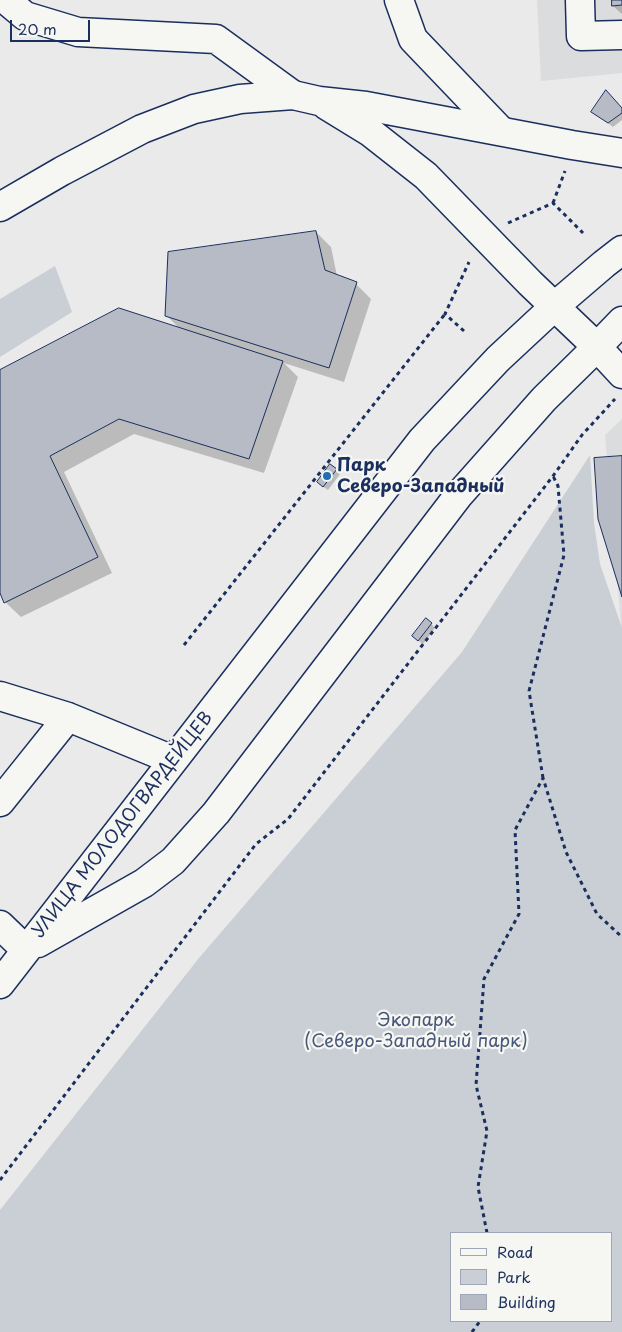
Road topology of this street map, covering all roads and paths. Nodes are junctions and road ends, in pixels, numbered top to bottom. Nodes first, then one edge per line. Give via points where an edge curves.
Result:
1 (6, 0) edge
2 (399, 0) edge
3 (580, 0) edge
4 (622, 35) edge
5 (306, 98) junction
6 (500, 130) junction
7 (622, 153) edge
8 (567, 168) dead end
9 (553, 203) junction
10 (0, 207) edge
11 (503, 225) dead end
12 (583, 233) dead end
13 (622, 250) edge
14 (468, 262) dead end
15 (555, 306) junction
16 (445, 314) junction
17 (622, 321) edge
18 (464, 331) dead end
19 (597, 347) junction
20 (619, 387) edge
21 (553, 476) junction
22 (184, 645) dead end
23 (0, 696) edge
24 (68, 717) junction
25 (174, 760) junction
26 (543, 778) junction
27 (0, 802) edge
28 (0, 925) edge
29 (622, 937) edge
30 (26, 950) junction
31 (0, 984) edge
32 (0, 1180) edge
33 (487, 1232) edge

1 - 5 street via 25,16 78,32 216,39
2 - 6 street via 413,39
3 - 4 street via 581,36
5 - 6 street
5 - 10 street via 240,99 194,109 142,129
5 - 15 street via 370,132 426,176
6 - 7 street
8 - 9 path
9 - 11 path
9 - 12 path
13 - 15 street, УЛИЦА МОЛОДОГВАРДЕЙЦЕВ
14 - 16 path
15 - 19 street
15 - 25 street, УЛИЦА МОЛОДОГВАРДЕЙЦЕВ via 498,358 422,440
16 - 18 path
16 - 22 path
17 - 19 street, УЛИЦА МОЛОДОГВАРДЕЙЦЕВ
19 - 20 street
19 - 30 street, УЛИЦА МОЛОДОГВАРДЕЙЦЕВ via 544,399 458,496 216,813 173,861 144,883
20 - 21 path
21 - 26 path via 558,486 564,555 529,691
21 - 32 path via 288,819 256,844
23 - 24 street
24 - 25 street
24 - 27 street
25 - 30 street, УЛИЦА МОЛОДОГВАРДЕЙЦЕВ
26 - 29 path via 566,852 597,914
26 - 33 path via 514,830 519,914 484,979 476,1085 487,1131 478,1187
28 - 30 street
30 - 31 street

